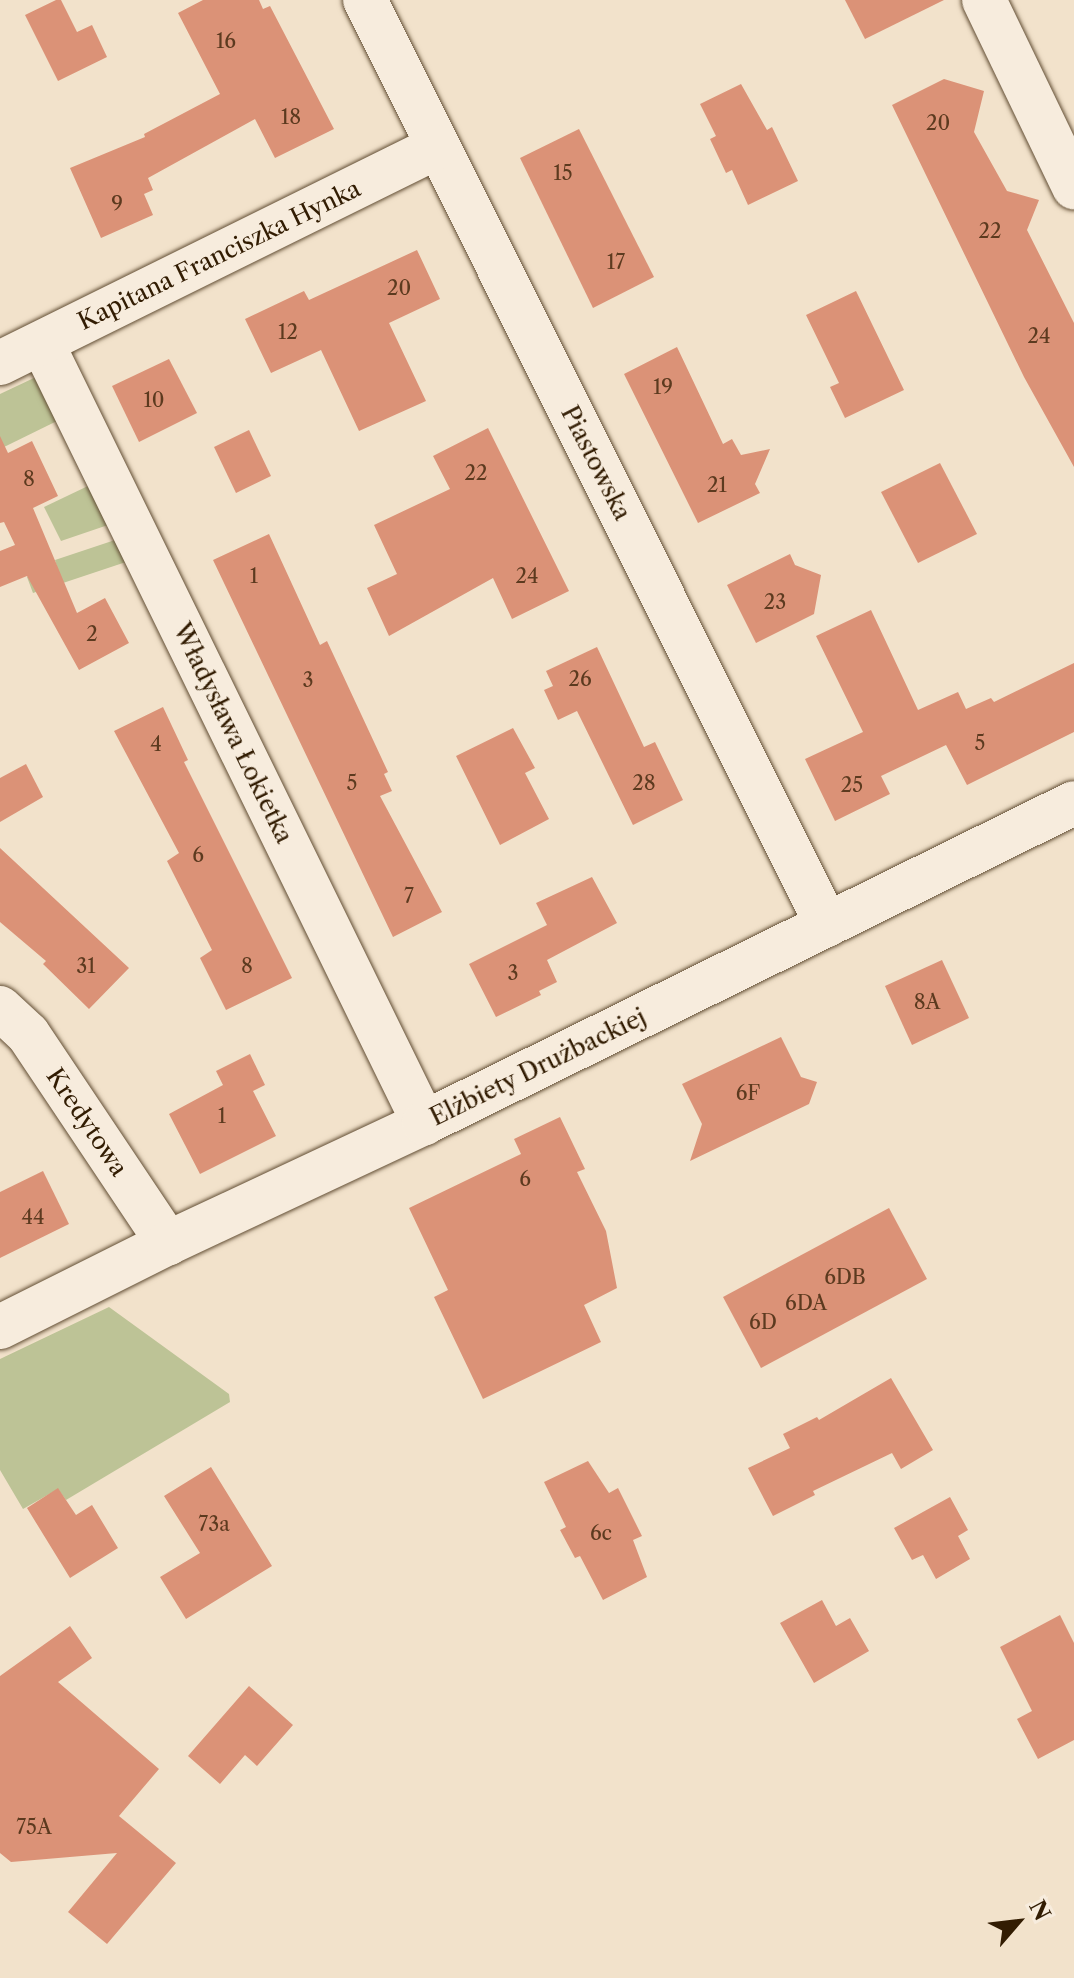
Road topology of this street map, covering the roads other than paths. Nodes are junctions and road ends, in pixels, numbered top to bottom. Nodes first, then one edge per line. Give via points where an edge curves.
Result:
1 (365, 0) edge
2 (984, 0) edge
3 (437, 147) junction
4 (1074, 187) edge
5 (42, 343) junction
6 (0, 363) edge
7 (1074, 803) edge
8 (827, 925) junction
9 (0, 1008) edge
10 (424, 1123) junction
11 (168, 1243) junction
12 (0, 1327) edge

1 - 3 street, Piastowska
2 - 4 street
3 - 5 street, Kapitana Franciszka Hynka
3 - 8 street, Piastowska
5 - 6 street, Kapitana Franciszka Hynka
5 - 10 street, Władysława Łokietka
7 - 8 street, Elżbiety Drużbackiej
8 - 10 street, Elżbiety Drużbackiej
9 - 11 street, Kredytowa via 28,1034
10 - 11 street, Elżbiety Drużbackiej
11 - 12 street, Elżbiety Drużbackiej

